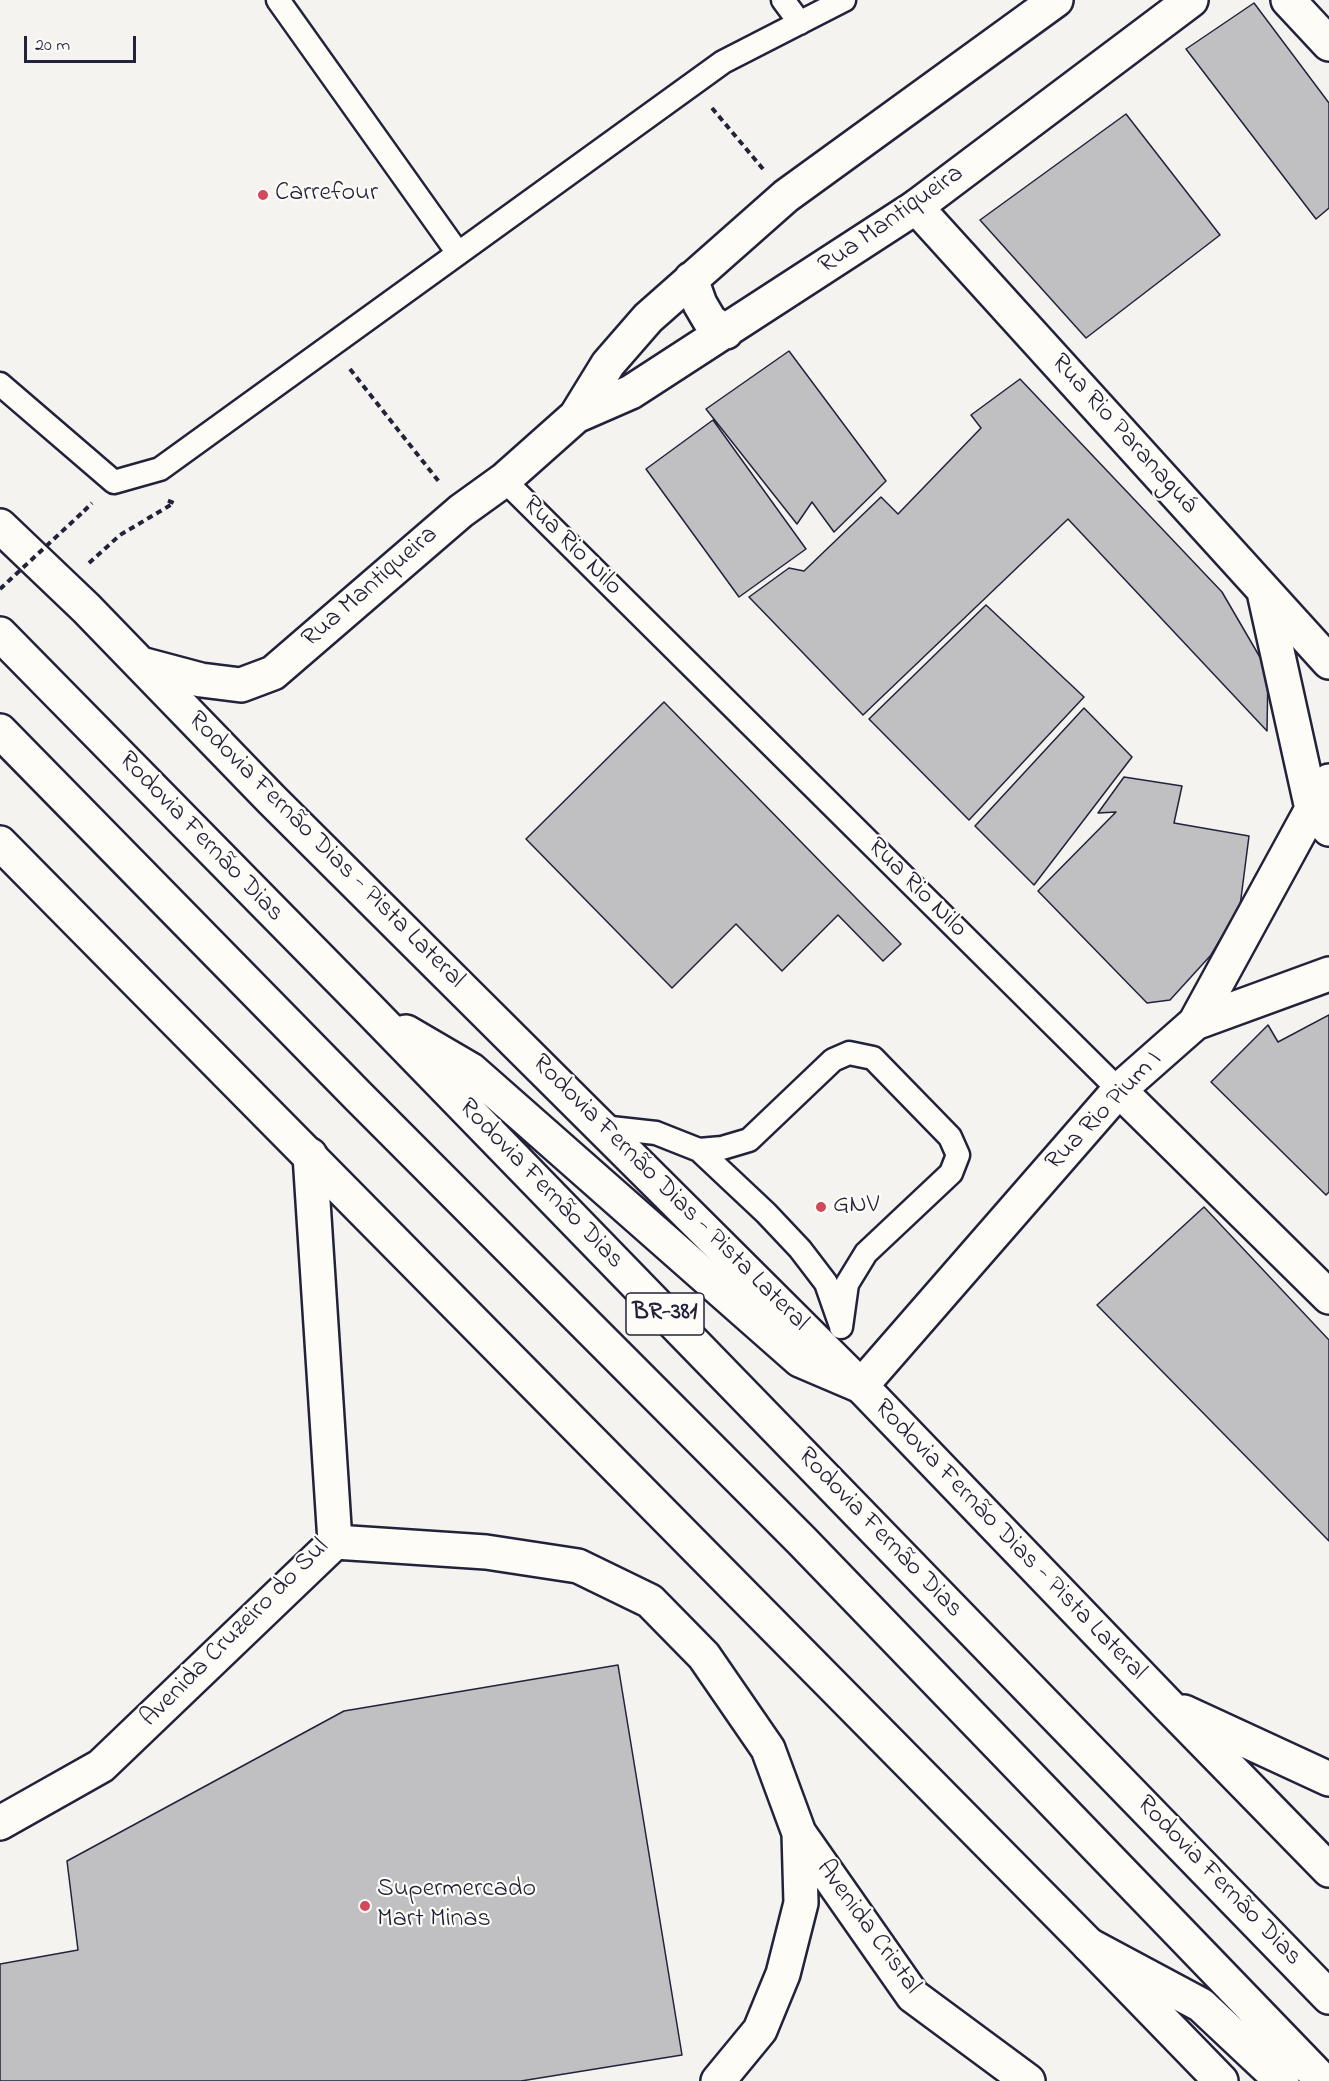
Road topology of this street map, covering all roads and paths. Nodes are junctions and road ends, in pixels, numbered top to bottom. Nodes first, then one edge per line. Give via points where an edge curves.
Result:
1 (278, 0) edge
2 (783, 0) edge
3 (844, 0) edge
4 (1056, 0) edge
5 (1191, 0) edge
6 (1288, 0) edge
7 (800, 23) junction
8 (1329, 44) edge
9 (692, 84) junction
10 (786, 196) junction
11 (916, 207) junction
12 (458, 253) junction
13 (691, 279) junction
14 (726, 332) junction
15 (331, 344) junction
16 (0, 384) edge
17 (576, 416) junction
18 (504, 480) junction
19 (114, 482) junction
20 (84, 511) dead end
21 (461, 511) junction
22 (0, 526) edge
23 (0, 589) edge
24 (1264, 591) junction
25 (86, 608) junction
26 (0, 634) edge
27 (1329, 662) edge
28 (140, 664) junction
29 (0, 731) edge
30 (1329, 781) edge
31 (1320, 819) edge
32 (0, 843) edge
33 (1329, 974) edge
34 (370, 1010) junction
35 (1195, 1023) junction
36 (1119, 1090) junction
37 (602, 1127) junction
38 (699, 1150) junction
39 (310, 1155) junction
40 (1329, 1297) edge
41 (841, 1327) junction
42 (838, 1364) junction
43 (861, 1386) junction
44 (335, 1542) junction
45 (1166, 1703) junction
46 (1329, 1779) edge
47 (0, 1823) edge
48 (799, 1833) junction
49 (1329, 1870) edge
50 (1089, 1945) junction
51 (1329, 1996) edge
52 (718, 2081) edge
53 (1028, 2081) edge
54 (1221, 2081) edge
55 (1282, 2081) edge
56 (1323, 2081) edge

1 - 12 lane
2 - 7 lane
3 - 7 lane
4 - 10 main road, Rua Mantiqueira
5 - 11 main road, Rua Mantiqueira
6 - 8 main road
7 - 9 lane via 723,62
9 - 10 path
9 - 12 lane
10 - 13 main road, Rua Mantiqueira
11 - 14 main road, Rua Mantiqueira
11 - 24 main road, Rua Rio Paranaguá
12 - 15 lane
13 - 14 main road via 710,321
13 - 17 main road, Rua Mantiqueira via 648,318 608,363
14 - 17 main road, Rua Mantiqueira via 631,393
15 - 19 lane via 160,469
15 - 21 path
16 - 19 lane
17 - 18 main road, Rua Mantiqueira
18 - 21 main road, Rua Mantiqueira
18 - 36 lane, Rua Rio Nilo
19 - 25 path via 174,502 120,535 81,570
20 - 23 path, bridge
21 - 28 main road, Rua Mantiqueira via 273,673 241,685 201,680
22 - 25 main road, Rodovia Fernão Dias - Pista Lateral
24 - 27 main road, Rua Rio Paranaguá
24 - 31 main road
25 - 28 main road, Rodovia Fernão Dias - Pista Lateral
26 - 34 main road, Rodovia Fernão Dias / BR-381
28 - 37 main road, Rodovia Fernão Dias - Pista Lateral
29 - 56 main road, BR-381 via 802,1541
30 - 31 main road, Rua Rio Pium I
31 - 35 main road, Rua Rio Pium I
32 - 39 main road
33 - 35 main road
34 - 43 main road via 471,1070 800,1360
34 - 51 main road, Rodovia Fernão Dias / BR-381
35 - 36 main road, Rua Rio Pium I
36 - 40 main road, Rua Rio Nilo
36 - 43 main road, Rua Rio Pium I
37 - 38 lane via 656,1133
37 - 42 main road, Rodovia Fernão Dias - Pista Lateral
38 - 41 lane via 800,1249 826,1283
38 - 41 lane via 749,1140 833,1060 849,1053 873,1058 950,1137 958,1155 951,1173 866,1253 847,1284
39 - 44 main road, Avenida Cruzeiro do Sul
39 - 50 main road
41 - 42 lane
42 - 43 main road, Rodovia Fernão Dias - Pista Lateral
43 - 45 main road, Rodovia Fernão Dias - Pista Lateral
44 - 47 main road, Avenida Cruzeiro do Sul via 101,1766
44 - 48 main road via 486,1552 578,1566 650,1600 704,1656 768,1749
45 - 46 main road
45 - 49 main road, Rodovia Fernão Dias - Pista Lateral
48 - 52 main road via 801,1903 783,1974 760,2030
48 - 53 main road, Avenida Cristal via 913,1996
50 - 54 main road
50 - 55 main road via 1202,2006

